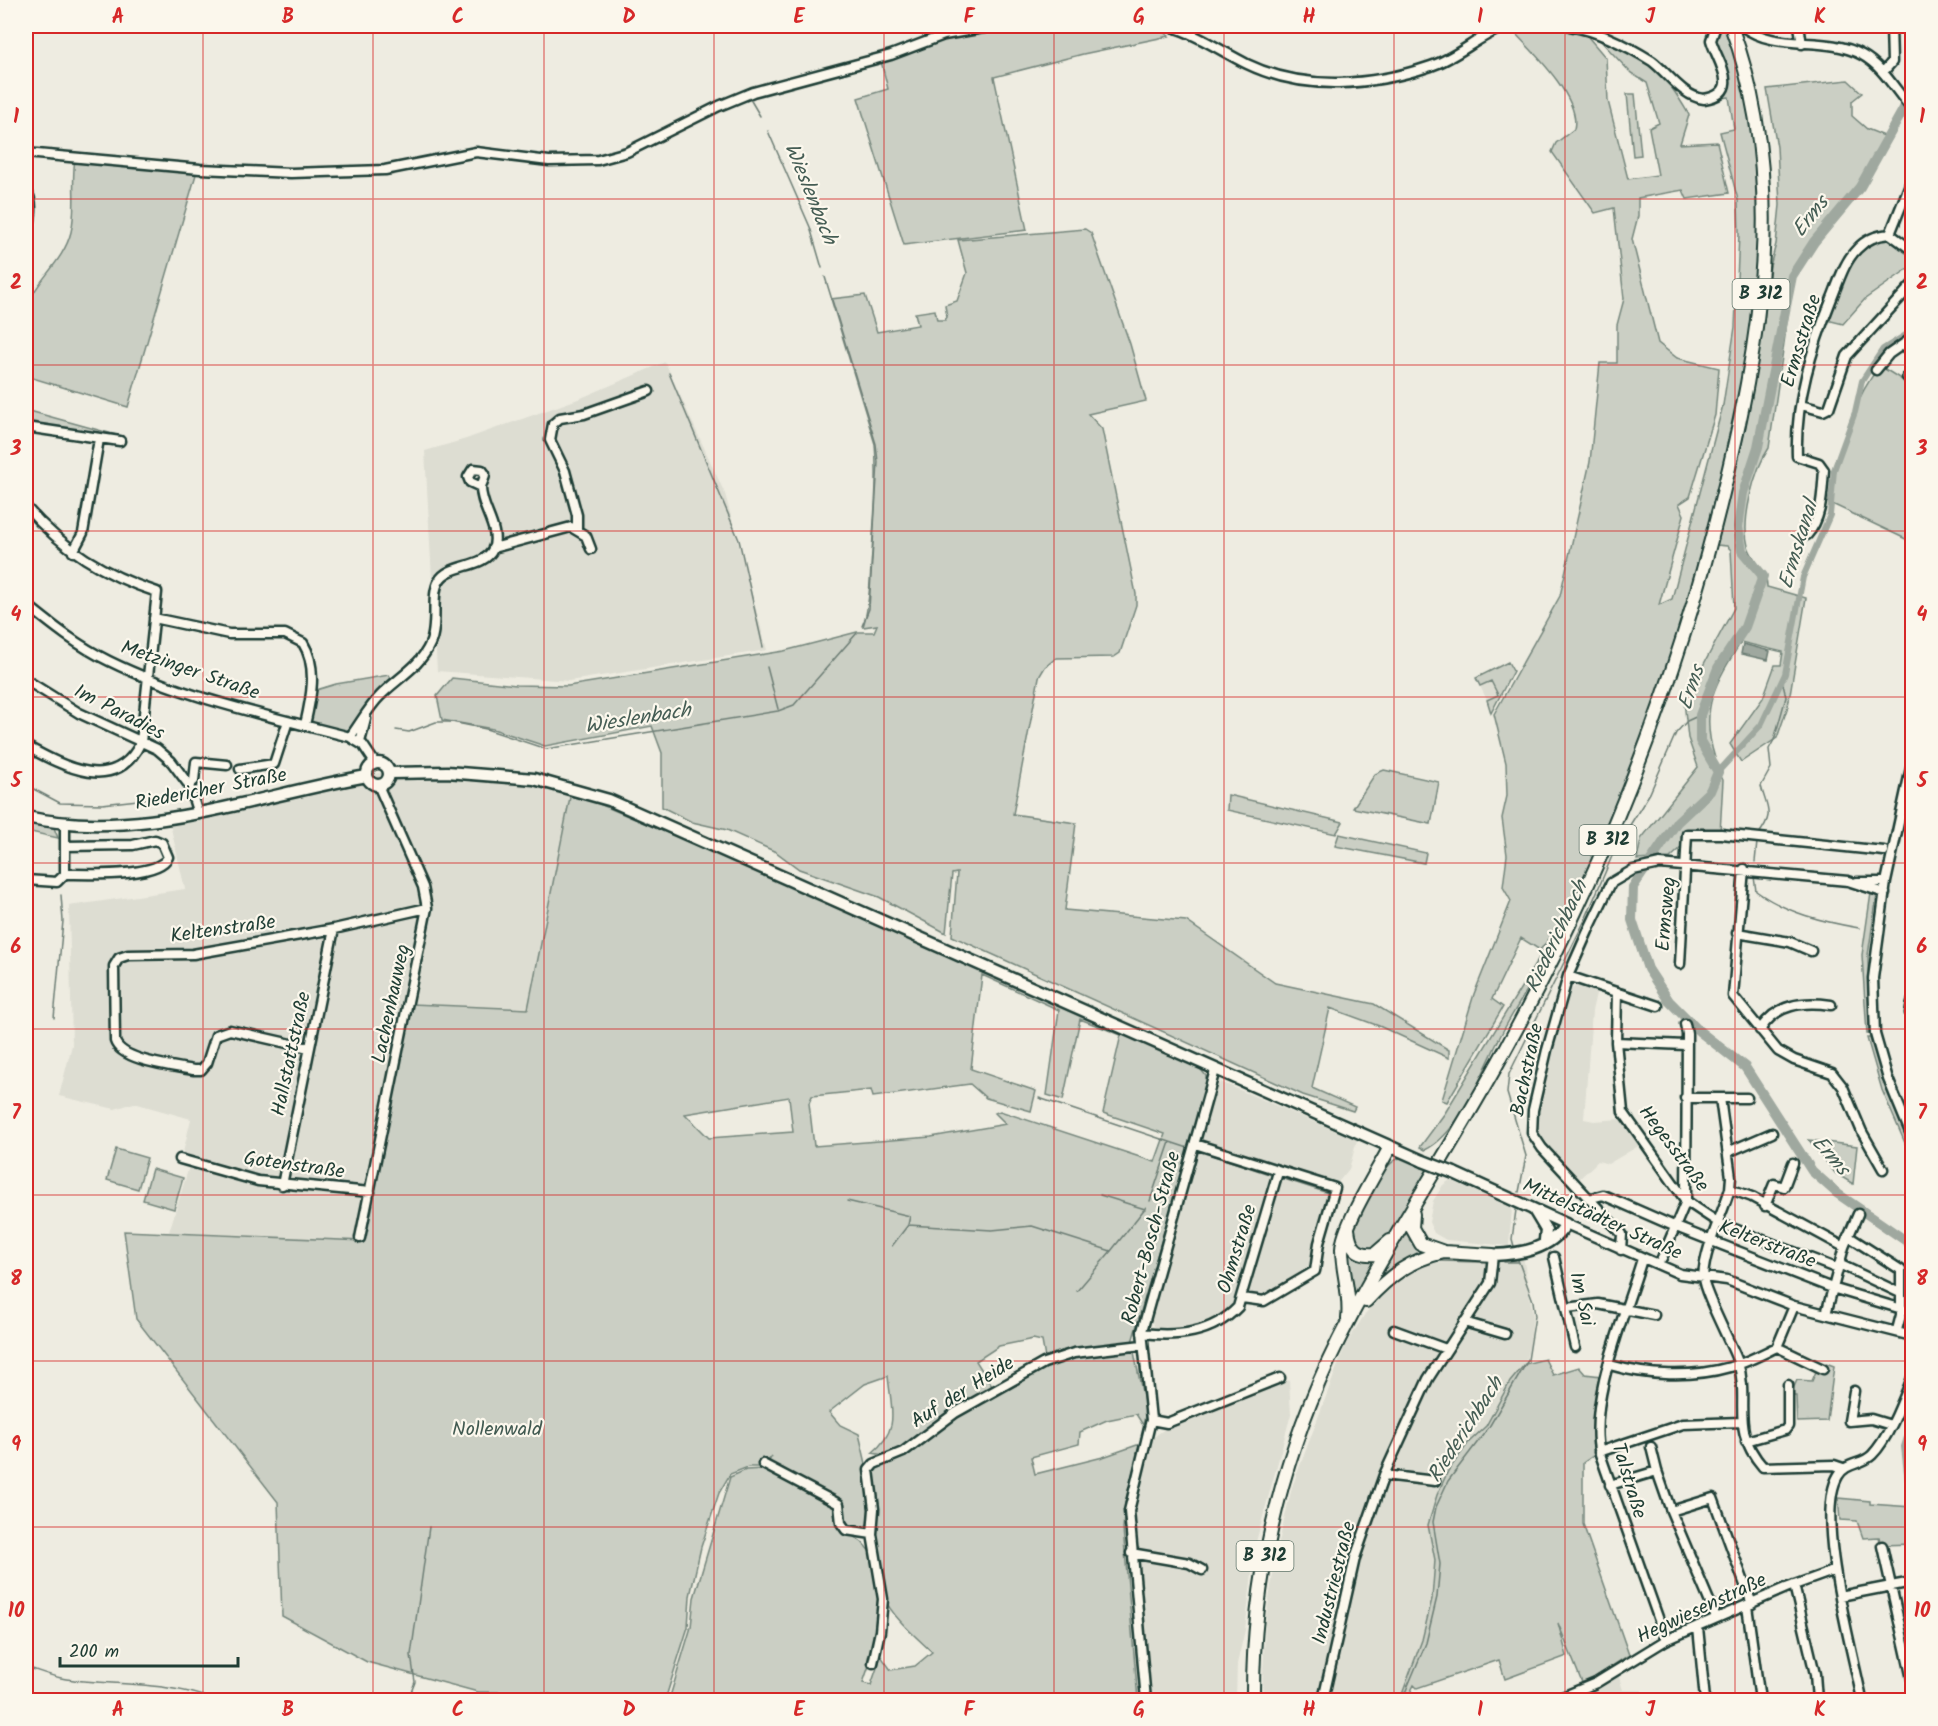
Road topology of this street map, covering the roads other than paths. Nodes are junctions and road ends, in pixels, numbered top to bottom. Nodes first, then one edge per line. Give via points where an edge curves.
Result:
1 (995, 26) edge
2 (1169, 26) edge
3 (1508, 26) edge
4 (1570, 26) edge
5 (1716, 26) edge
6 (1798, 26) edge
7 (1891, 26) edge
8 (1736, 29) edge
9 (1802, 44) junction
10 (1883, 72) junction
11 (1912, 109) edge
12 (26, 153) edge
13 (1912, 179) edge
14 (26, 190) edge
15 (1890, 234) junction
16 (26, 237) edge
17 (1912, 250) edge
18 (1912, 285) edge
19 (1912, 338) edge
20 (1876, 370) dead end
21 (1912, 371) edge
22 (1912, 382) edge
23 (649, 391) dead end
24 (1801, 405) junction
25 (26, 427) edge
26 (99, 439) junction
27 (120, 441) dead end
28 (481, 488) dead end
29 (26, 507) edge
30 (577, 529) junction
31 (1807, 535) dead end
32 (494, 548) junction
33 (591, 549) dead end
34 (73, 552) junction
35 (26, 604) edge
36 (154, 618) junction
37 (146, 678) junction
38 (26, 680) edge
39 (366, 716) junction
40 (288, 721) junction
41 (305, 725) junction
42 (350, 737) junction
43 (141, 742) junction
44 (360, 742) junction
45 (26, 746) edge
46 (375, 763) junction
47 (1912, 764) edge
48 (227, 765) dead end
49 (240, 769) dead end
50 (390, 773) junction
51 (367, 776) junction
52 (189, 785) junction
53 (378, 785) junction
54 (198, 814) junction
55 (26, 817) edge
56 (65, 824) junction
57 (65, 846) junction
58 (1884, 851) dead end
59 (1688, 866) junction
60 (1744, 869) junction
61 (65, 874) junction
62 (26, 879) edge
63 (1856, 882) junction
64 (1886, 882) junction
65 (1885, 892) junction
66 (428, 908) junction
67 (334, 929) junction
68 (1737, 933) junction
69 (1811, 951) dead end
70 (1680, 964) dead end
71 (1568, 976) junction
72 (1617, 992) junction
73 (1912, 1002) edge
74 (1831, 1005) dead end
75 (1658, 1006) dead end
76 (1912, 1023) edge
77 (1685, 1024) dead end
78 (1760, 1030) junction
79 (1616, 1042) junction
80 (1685, 1045) junction
81 (309, 1048) junction
82 (1215, 1070) junction
83 (1685, 1098) junction
84 (1720, 1098) junction
85 (1748, 1098) dead end
86 (1772, 1133) dead end
87 (1912, 1137) edge
88 (1195, 1144) junction
89 (1390, 1147) junction
90 (1728, 1152) junction
91 (180, 1159) dead end
92 (1793, 1163) dead end
93 (1883, 1169) dead end
94 (1278, 1172) junction
95 (282, 1185) junction
96 (1730, 1189) junction
97 (370, 1192) junction
98 (1592, 1198) junction
99 (1686, 1201) junction
100 (1765, 1206) junction
101 (1414, 1209) junction
102 (1534, 1210) junction
103 (1858, 1214) dead end
104 (1560, 1222) junction
105 (1719, 1223) junction
106 (1676, 1227) junction
107 (1347, 1228) junction
108 (1402, 1229) junction
109 (1848, 1236) junction
110 (360, 1238) dead end
111 (1712, 1241) junction
112 (1541, 1244) junction
113 (1844, 1247) junction
114 (1621, 1250) junction
115 (1444, 1252) junction
116 (1493, 1255) junction
117 (1554, 1257) dead end
118 (1662, 1258) dead end
119 (1642, 1259) junction
120 (1838, 1267) junction
121 (1703, 1278) junction
122 (1832, 1288) junction
123 (1900, 1293) junction
124 (1242, 1298) junction
125 (1794, 1306) junction
126 (1567, 1308) junction
127 (1900, 1309) junction
128 (1627, 1310) junction
129 (1912, 1311) edge
130 (1826, 1314) junction
131 (1654, 1315) dead end
132 (1349, 1322) junction
133 (1464, 1322) junction
134 (1394, 1330) dead end
135 (1897, 1330) junction
136 (1142, 1333) junction
137 (1505, 1334) dead end
138 (1912, 1336) edge
139 (1142, 1345) junction
140 (1575, 1347) dead end
141 (1777, 1347) junction
142 (1446, 1349) junction
143 (1738, 1364) junction
144 (1610, 1365) junction
145 (1823, 1369) dead end
146 (1280, 1378) dead end
147 (1912, 1378) edge
148 (1788, 1384) dead end
149 (1854, 1391) dead end
150 (1151, 1420) junction
151 (1741, 1422) junction
152 (1891, 1425) junction
153 (1746, 1441) junction
154 (1652, 1447) dead end
155 (1599, 1452) junction
156 (763, 1464) dead end
157 (1843, 1468) junction
158 (1657, 1471) junction
159 (1384, 1475) junction
160 (1435, 1481) dead end
161 (1610, 1485) junction
162 (1671, 1512) junction
163 (872, 1534) junction
164 (1882, 1546) dead end
165 (1131, 1553) junction
166 (1202, 1570) dead end
167 (1833, 1571) junction
168 (1912, 1582) edge
169 (1794, 1585) junction
170 (1892, 1587) junction
171 (1840, 1596) junction
172 (1749, 1605) junction
173 (1716, 1617) junction
174 (1698, 1627) junction
175 (1666, 1640) junction
176 (873, 1663) dead end
177 (1912, 1679) edge
178 (1146, 1701) edge
179 (1253, 1701) edge
180 (1323, 1701) edge
181 (1555, 1701) edge
182 (1705, 1701) edge
183 (1760, 1701) edge
184 (1817, 1701) edge
185 (1862, 1701) edge

1 - 12 street via 944,35 891,56 753,92 627,152 598,160 549,161 476,152 385,170 291,173
2 - 3 street via 1256,68 1312,82 1374,82 1442,62
4 - 5 street via 1592,31 1641,55 1688,93 1704,99 1718,93 1725,81 1724,68 1711,40
6 - 9 street
7 - 10 street via 1892,62
8 - 9 street via 1762,38
8 - 101 highway, B 312 via 1760,136 1764,263 1744,399 1711,541 1654,723 1594,872 1523,1018
9 - 10 street via 1855,51
10 - 11 street
13 - 15 street
14 - 16 street via 31,211
15 - 17 street
15 - 24 street, Ermsstraße via 1863,244 1845,267 1810,360
18 - 24 street via 1847,357 1829,408 1823,411
19 - 20 street via 1889,354
21 - 22 street via 1907,377
23 - 30 street via 584,414 560,418 553,424 550,440 565,471 577,514
24 - 31 street, Ermsstraße via 1797,456 1819,463 1824,470 1821,506
25 - 26 street
26 - 27 street
26 - 34 street via 83,533
28 - 32 street via 495,538
29 - 34 street
30 - 32 street via 557,530
30 - 33 street via 586,536
32 - 39 street via 484,558 439,579 430,644 418,663 379,696
34 - 36 street via 98,569 157,592
35 - 37 street, Metzinger Straße via 69,638
36 - 37 street
36 - 41 street via 229,634 285,634 303,643 308,651 311,686
37 - 40 street, Metzinger Straße
37 - 43 street
38 - 43 street, Im Paradies via 79,713
39 - 42 street
39 - 44 street
40 - 41 street, Metzinger Straße
40 - 49 street via 274,764
41 - 42 street, Metzinger Straße
42 - 44 street, Metzinger Straße
43 - 45 street via 124,766 99,772 59,764
43 - 52 street, Im Paradies via 171,761
44 - 46 street, Metzinger Straße
46 - 50 main road via 385,765
46 - 51 main road
47 - 64 street
48 - 52 street via 196,762 194,781
50 - 53 main road via 388,780
50 - 82 main road, Mittelstädter Straße via 447,772 534,779 609,800
51 - 53 main road
51 - 54 main road, Riedericher Straße
52 - 54 street, Im Paradies
53 - 66 street, Lachenhauweg via 423,887
54 - 56 main road, Riedericher Straße via 125,825
55 - 56 main road, Riedericher Straße
56 - 57 street
57 - 61 street
57 - 61 street via 113,846 155,840 162,843 168,857 160,866 127,873
58 - 59 street via 1688,834
59 - 60 street, Bachstraße
59 - 70 street, Ermsweg
59 - 71 street, Bachstraße via 1660,864 1633,870 1611,883
60 - 63 street, Bachstraße
60 - 68 street
61 - 62 street via 57,882
63 - 64 street, Bachstraße
63 - 65 street, Bachstraße
64 - 65 street
65 - 87 street via 1873,978 1875,1034
66 - 67 street, Keltenstraße
66 - 97 street, Lachenhauweg
67 - 81 street, Hallstattstraße
67 - 81 street, Keltenstraße via 193,954 128,955 119,958 113,973 116,1045 131,1056 201,1070 216,1035 230,1030
68 - 69 street via 1790,942
68 - 78 street via 1733,996
71 - 72 street
71 - 98 street, Bachstraße via 1539,1079 1533,1134
72 - 75 street
72 - 79 street, Hegesstraße
73 - 76 street
74 - 78 street via 1812,1002 1787,1006 1768,1017
77 - 80 street
78 - 93 street via 1778,1051 1832,1073 1843,1087
79 - 80 street
79 - 99 street, Hegesstraße via 1623,1112
80 - 83 street
81 - 95 street, Hallstattstraße
82 - 88 street, Robert-Bosch-Straße
82 - 89 main road, Mittelstädter Straße
83 - 84 street
83 - 99 street
84 - 85 street
84 - 90 street
86 - 90 street
88 - 94 street
88 - 136 street, Robert-Bosch-Straße
89 - 102 main road, Mittelstädter Straße, bridge
89 - 107 highway
90 - 96 street
91 - 95 street, Gotenstraße
92 - 100 street via 1784,1187 1774,1184
94 - 124 street, Ohmstraße
94 - 124 street via 1335,1188 1318,1243 1315,1271 1264,1301
95 - 97 street, Gotenstraße
96 - 100 street
96 - 105 street
97 - 110 street, Lachenhauweg
98 - 106 street, Kelterstraße via 1604,1195
98 - 114 street, Bachstraße via 1622,1234
99 - 105 street, Hegesstraße
99 - 106 street
100 - 113 street
101 - 108 highway, B 312
101 - 115 highway via 1415,1237 1421,1244
102 - 104 main road, Mittelstädter Straße
102 - 112 main road via 1544,1225
103 - 109 street
104 - 112 main road
104 - 114 street, Mittelstädter Straße
105 - 111 street
105 - 120 street, Hegesstraße
106 - 111 street, Kelterstraße
106 - 118 street
107 - 108 highway via 1351,1245 1367,1255 1380,1251
107 - 132 highway via 1342,1248
108 - 132 highway, B 312
109 - 113 street
109 - 123 street via 1901,1270
111 - 121 street
111 - 122 street, Kelterstraße
112 - 116 main road via 1525,1251
113 - 120 street
114 - 119 street, Mittelstädter Straße
115 - 116 highway
115 - 132 highway via 1412,1261 1395,1271
116 - 133 street, Industriestraße via 1490,1283
117 - 126 street, Im Sai
119 - 121 street, Mittelstädter Straße via 1686,1276
119 - 128 street, Talstraße
120 - 122 street
120 - 123 street, Hegesstraße
121 - 125 street, Mittelstädter Straße via 1737,1283
121 - 143 street
122 - 127 street, Kelterstraße
122 - 130 street
123 - 127 street
124 - 136 street, Ohmstraße via 1226,1317 1201,1330 1171,1336
125 - 130 street, Mittelstädter Straße
125 - 141 street
126 - 128 street via 1598,1304
126 - 140 street, Im Sai
127 - 129 street, Kelterstraße
127 - 135 street
128 - 131 street
128 - 144 street, Talstraße
130 - 135 street, Mittelstädter Straße
132 - 179 highway, B 312 via 1305,1416 1274,1516 1258,1608
133 - 137 street
133 - 142 street, Industriestraße
134 - 142 street
135 - 138 street, Mittelstädter Straße
136 - 139 street, Robert-Bosch-Straße
139 - 150 street, Robert-Bosch-Straße
139 - 163 street, Auf der Heide via 1074,1353 1044,1363 955,1413 903,1452 874,1464 870,1470
141 - 143 street
141 - 145 street
142 - 159 street, Industriestraße via 1421,1391
143 - 144 street via 1718,1370 1656,1374
143 - 151 street
144 - 155 street, Talstraße via 1596,1418
146 - 150 street via 1167,1423
147 - 152 street
148 - 153 street via 1788,1426
149 - 152 street via 1849,1421 1871,1419
150 - 165 street, Robert-Bosch-Straße via 1130,1512
151 - 153 street
151 - 155 street via 1683,1424
152 - 157 street via 1873,1455
153 - 157 street via 1763,1467
154 - 158 street
155 - 161 street, Talstraße
156 - 163 street via 839,1504 841,1523 846,1530
157 - 167 street via 1831,1502
158 - 161 street
158 - 162 street
159 - 160 street
159 - 180 street, Industriestraße via 1355,1558
161 - 175 street, Talstraße
162 - 172 street via 1713,1497
162 - 173 street
163 - 176 street, Auf der Heide via 883,1599
164 - 170 street
165 - 166 street via 1176,1559
165 - 178 street, Robert-Bosch-Straße
167 - 169 street, Hegwiesenstraße
167 - 171 street
168 - 170 street
169 - 172 street, Hegwiesenstraße
169 - 184 street via 1815,1674
170 - 171 street
170 - 177 street
171 - 185 street
172 - 173 street, Hegwiesenstraße
172 - 183 street
173 - 174 street, Hegwiesenstraße
174 - 175 street, Hegwiesenstraße
174 - 182 street
175 - 181 street, Hegwiesenstraße via 1596,1683

